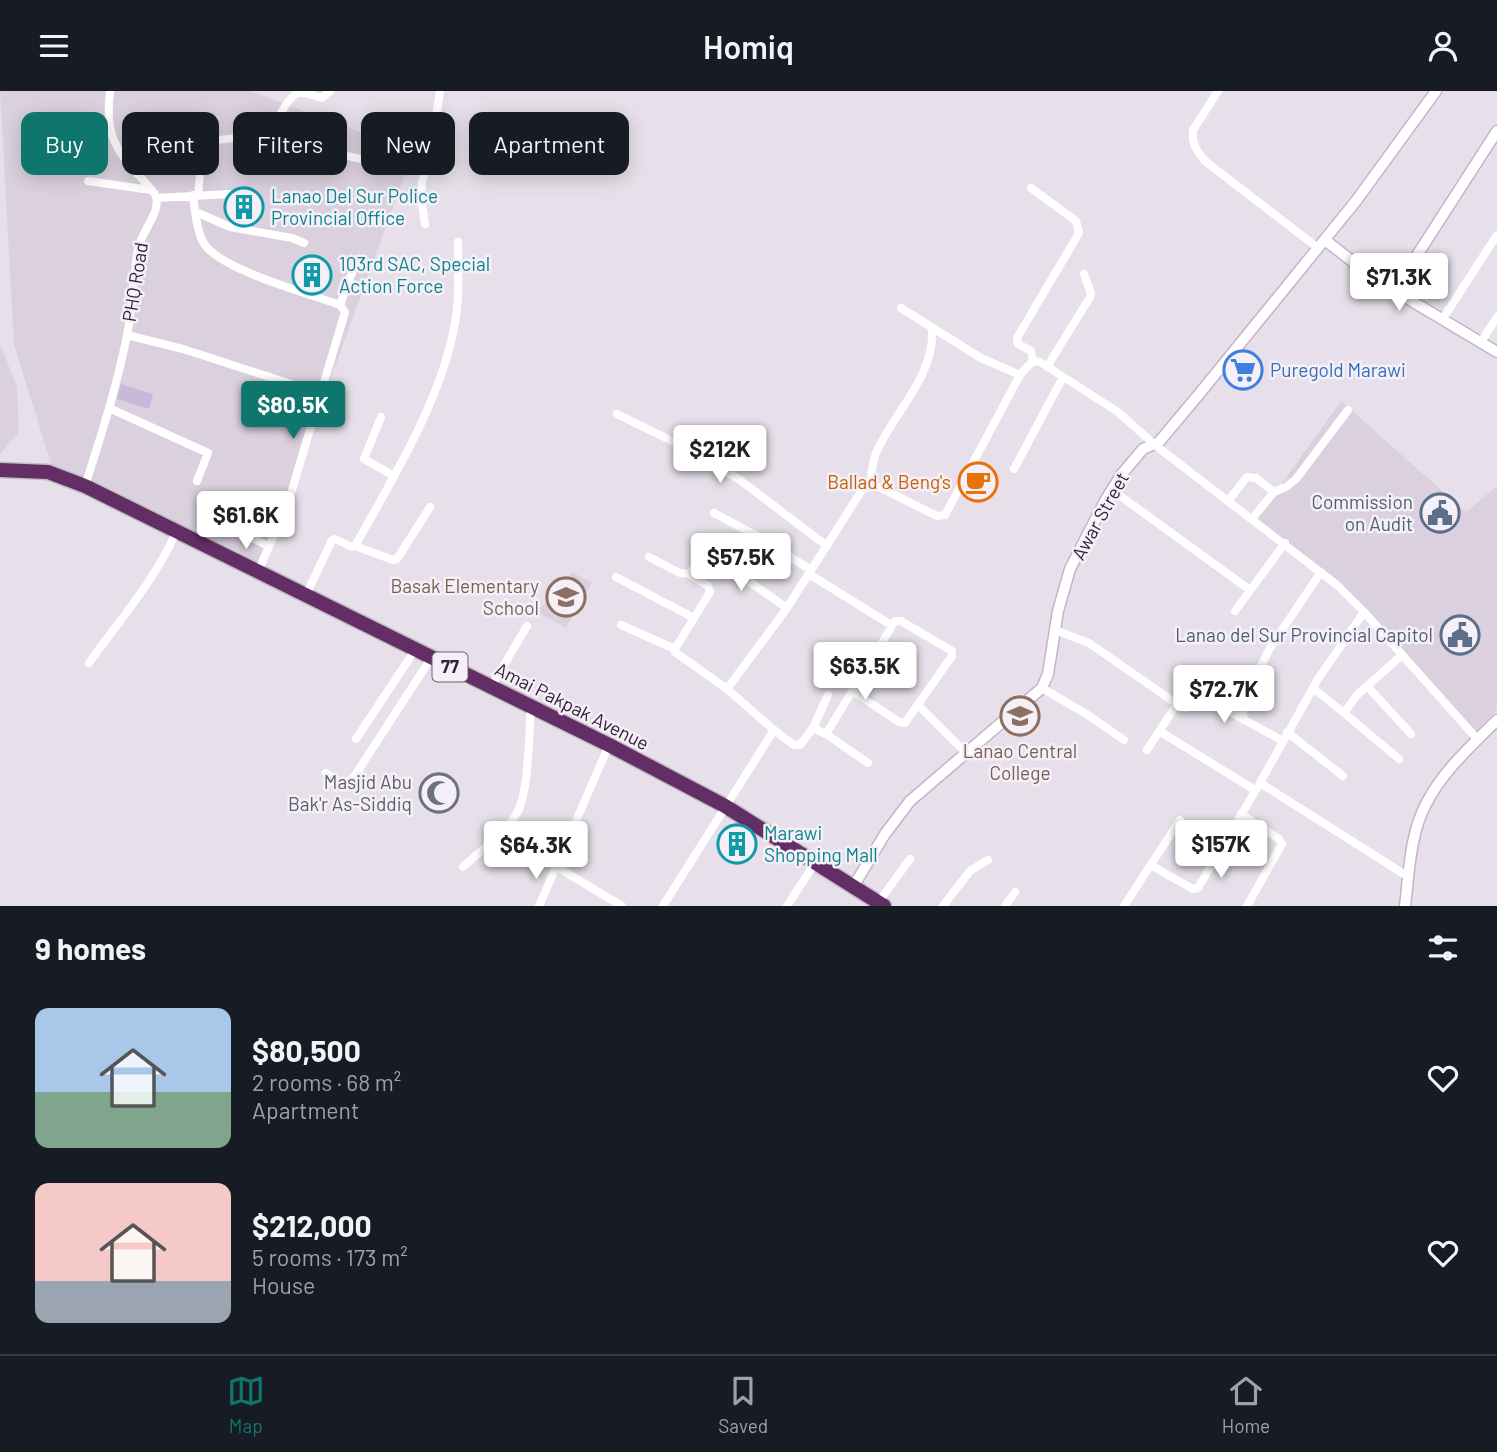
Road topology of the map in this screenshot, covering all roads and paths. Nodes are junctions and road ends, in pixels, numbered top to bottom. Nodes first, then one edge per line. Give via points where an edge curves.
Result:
1 (110, 91) edge
2 (330, 91) edge
3 (440, 91) edge
4 (1218, 91) edge
5 (1436, 91) edge
6 (282, 112) edge
7 (1497, 131) edge
8 (233, 139) edge
9 (1494, 144) edge
10 (122, 155) edge
11 (138, 175) edge
12 (88, 181) dead end
13 (1031, 188) dead end
14 (154, 194) junction
15 (229, 194) dead end
16 (195, 195) junction
17 (196, 212) junction
18 (425, 224) dead end
19 (1497, 235) edge
20 (458, 242) dead end
21 (304, 243) dead end
22 (1322, 244) junction
23 (353, 270) dead end
24 (1084, 274) dead end
25 (1394, 291) junction
26 (340, 305) junction
27 (901, 308) dead end
28 (1497, 317) edge
29 (1442, 320) junction
30 (932, 329) junction
31 (127, 335) junction
32 (1481, 342) junction
33 (1497, 352) edge
34 (1034, 361) junction
35 (1047, 367) junction
36 (1020, 375) junction
37 (1063, 377) junction
38 (322, 394) junction
39 (109, 408) junction
40 (1348, 410) dead end
41 (617, 414) dead end
42 (381, 417) dead end
43 (1155, 445) junction
44 (1014, 469) dead end
45 (0, 470) edge
46 (394, 476) junction
47 (197, 481) dead end
48 (870, 485) junction
49 (85, 486) junction
50 (1112, 489) junction
51 (1274, 492) junction
52 (1228, 501) junction
53 (430, 507) dead end
54 (714, 513) dead end
55 (1252, 519) junction
56 (237, 530) dead end
57 (176, 532) junction
58 (1285, 543) junction
59 (827, 545) junction
60 (268, 546) junction
61 (355, 546) junction
62 (649, 557) dead end
63 (258, 572) junction
64 (810, 572) junction
65 (1321, 572) junction
66 (689, 575) junction
67 (616, 577) dead end
68 (1250, 590) junction
69 (306, 595) junction
70 (787, 608) junction
71 (1235, 611) dead end
72 (1364, 612) junction
73 (694, 618) junction
74 (621, 625) dead end
75 (891, 625) junction
76 (527, 626) dead end
77 (1055, 630) junction
78 (675, 649) junction
79 (415, 650) junction
80 (1402, 655) junction
81 (432, 658) junction
82 (89, 663) dead end
83 (1367, 686) junction
84 (491, 687) junction
85 (1042, 688) junction
86 (1312, 688) junction
87 (727, 689) junction
88 (854, 692) junction
89 (828, 695) dead end
90 (1177, 704) junction
91 (918, 705) junction
92 (531, 706) junction
93 (1344, 713) junction
94 (1244, 720) junction
95 (1497, 720) edge
96 (813, 728) junction
97 (774, 730) junction
98 (1159, 731) junction
99 (1287, 732) junction
100 (826, 734) junction
101 (1410, 734) dead end
102 (356, 739) dead end
103 (1124, 740) dead end
104 (1478, 740) junction
105 (1283, 741) junction
106 (609, 744) junction
107 (1147, 750) dead end
108 (966, 753) junction
109 (1399, 759) dead end
110 (867, 763) dead end
111 (326, 773) dead end
112 (1343, 776) dead end
113 (1257, 787) junction
114 (725, 806) junction
115 (1241, 814) junction
116 (1180, 820) dead end
117 (910, 859) dead end
118 (988, 860) dead end
119 (815, 863) junction
120 (463, 866) dead end
121 (555, 866) junction
122 (1152, 866) junction
123 (1407, 876) junction
124 (853, 887) junction
125 (1015, 892) dead end
126 (881, 904) edge
127 (539, 906) edge
128 (622, 906) edge
129 (663, 906) edge
130 (787, 906) edge
131 (943, 906) edge
132 (1005, 906) edge
133 (1124, 906) edge
134 (1247, 906) edge
135 (1405, 906) edge

1 - 10 street via 112,138
2 - 6 street via 321,98 299,93
3 - 18 street via 422,182
4 - 22 street via 1193,130 1199,153
5 - 22 street, Awar Street
7 - 9 street
8 - 16 street via 206,144
9 - 25 street
11 - 14 street
12 - 14 street
13 - 34 street via 1076,221 1079,233 1017,338
14 - 16 street
14 - 31 street, PHQ Road via 158,206 139,242
15 - 16 street
16 - 17 street
17 - 21 street via 230,227
17 - 26 street via 203,242 221,260
19 - 29 street
20 - 46 street via 457,310 447,355
22 - 25 street
22 - 43 street, Awar Street
23 - 26 street
24 - 35 street via 1090,297
25 - 29 street
26 - 38 street via 345,317
27 - 30 street
28 - 32 street
29 - 32 street
30 - 36 street
30 - 48 street via 932,349 924,370 874,456
31 - 38 street
31 - 39 street, PHQ Road
32 - 33 street
34 - 35 street
34 - 36 street
35 - 37 street
36 - 48 street via 945,515 937,516
37 - 43 street via 1118,412
37 - 44 street
38 - 60 street via 289,500
39 - 47 street via 208,453
39 - 49 street, PHQ Road
40 - 51 street via 1296,479
41 - 59 street via 740,479
42 - 46 street via 364,460
43 - 50 street, Awar Street via 1138,454
43 - 52 street
45 - 49 highway, Amai Pakpak Avenue / 77 via 48,472
46 - 61 street
48 - 59 street via 862,490
49 - 57 highway, Amai Pakpak Avenue / 77
50 - 68 street
50 - 77 street, Awar Street via 1070,569
51 - 52 street via 1247,477
51 - 55 street
52 - 55 street
53 - 61 street via 397,559
54 - 64 street
55 - 58 street
56 - 60 street
57 - 63 highway, Amai Pakpak Avenue / 77
57 - 82 street via 156,573
58 - 65 street
58 - 68 street
59 - 64 street
60 - 63 street
61 - 69 street via 332,540
62 - 66 street
63 - 69 highway, Amai Pakpak Avenue / 77
64 - 70 street
64 - 75 street
65 - 72 street
65 - 94 street via 1268,652 1242,704
66 - 70 street via 704,553
66 - 73 street via 710,590
67 - 73 street
68 - 71 street
69 - 79 highway, Amai Pakpak Avenue / 77
70 - 87 street
72 - 80 street
72 - 86 street
73 - 78 street
74 - 78 street
75 - 88 street
75 - 91 street via 901,621 952,651
76 - 84 street
77 - 85 street, Awar Street via 1052,660
77 - 90 street via 1089,643
78 - 87 street via 680,658
79 - 81 highway, Amai Pakpak Avenue / 77
79 - 102 street
80 - 83 street
80 - 104 street
81 - 84 highway, Amai Pakpak Avenue / 77
81 - 111 street via 354,777 345,783
83 - 93 street
83 - 101 street
84 - 92 highway, Amai Pakpak Avenue / 77
85 - 103 street
85 - 108 street
86 - 93 street
86 - 99 street
87 - 97 street
88 - 91 street via 901,723
88 - 100 street
89 - 96 street
90 - 94 street via 1186,708 1208,700
90 - 98 street
91 - 108 street
92 - 106 highway, Amai Pakpak Avenue / 77
92 - 120 street via 519,811
93 - 109 street
94 - 105 street
95 - 104 street
96 - 97 street via 798,746
96 - 100 street
97 - 114 street
98 - 107 street
98 - 113 street
99 - 105 street
99 - 112 street
100 - 110 street
104 - 123 street via 1426,803
105 - 113 street
106 - 114 highway, Amai Pakpak Avenue / 77
106 - 121 street
108 - 124 street via 901,812
113 - 115 street
113 - 123 street
114 - 119 highway, Amai Pakpak Avenue / 77
114 - 129 street
115 - 122 street via 1198,888
115 - 134 street via 1282,844
116 - 122 street
117 - 126 street
118 - 131 street via 970,871
119 - 124 highway, Amai Pakpak Avenue / 77
119 - 130 street
121 - 127 street
121 - 128 street
122 - 133 street
123 - 135 street
124 - 126 highway, Amai Pakpak Avenue / 77
125 - 132 street

